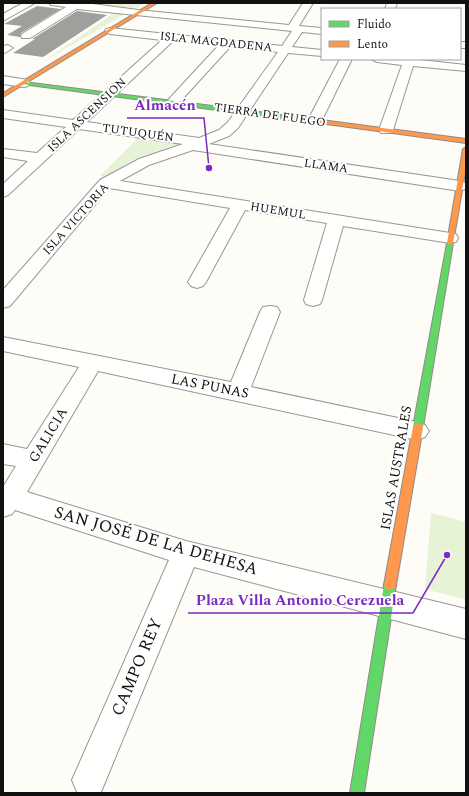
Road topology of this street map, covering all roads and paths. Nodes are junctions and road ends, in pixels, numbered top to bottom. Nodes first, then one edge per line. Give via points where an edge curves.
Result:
1 (30, 3) edge
2 (54, 3) edge
3 (154, 3) edge
4 (308, 3) edge
5 (78, 4) edge
6 (218, 8) dead end
7 (138, 13) junction
8 (3, 18) edge
9 (207, 20) junction
10 (296, 28) junction
11 (110, 31) junction
12 (321, 31) edge
13 (26, 36) dead end
14 (172, 37) junction
15 (227, 43) junction
16 (285, 49) junction
17 (321, 53) edge
18 (345, 60) edge
19 (388, 60) edge
20 (409, 62) junction
21 (466, 68) edge
22 (3, 80) edge
23 (24, 83) junction
24 (110, 94) junction
25 (3, 95) edge
26 (173, 102) junction
27 (243, 111) junction
28 (3, 114) edge
29 (314, 120) junction
30 (76, 124) junction
31 (386, 130) junction
32 (466, 141) edge
33 (197, 144) junction
34 (466, 149) edge
35 (3, 153) edge
36 (40, 158) junction
37 (105, 183) junction
38 (460, 186) junction
39 (3, 192) edge
40 (240, 205) junction
41 (336, 221) junction
42 (450, 238) junction
43 (197, 282) dead end
44 (313, 300) dead end
45 (3, 302) edge
46 (270, 312) dead end
47 (3, 344) edge
48 (92, 363) junction
49 (238, 392) junction
50 (417, 431) junction
51 (3, 454) edge
52 (33, 460) junction
53 (6, 502) edge
54 (186, 553) junction
55 (387, 604) junction
56 (466, 624) edge
57 (89, 780) dead end
58 (357, 793) edge

1 - 8 street
2 - 5 street
3 - 7 street
4 - 10 street, ISLA VICTORIA
5 - 7 street
5 - 13 street
6 - 9 street
7 - 9 street
7 - 11 street
9 - 10 street
10 - 12 street
10 - 16 street, ISLA VICTORIA
11 - 14 street, ISLA MAGDADENA
11 - 23 street
14 - 15 street, ISLA MAGDADENA
14 - 24 street, ISLA ASCENSION
15 - 16 street, ISLA MAGDADENA
15 - 26 street
16 - 17 street, ISLA MAGDADENA
16 - 27 street, ISLA VICTORIA
18 - 29 street
19 - 20 street
20 - 21 street
20 - 31 street
22 - 23 street, TIERRA DE FUEGO
23 - 24 street, TIERRA DE FUEGO
23 - 25 street
24 - 26 street, TIERRA DE FUEGO
24 - 30 street, ISLA ASCENSION
26 - 27 street, TIERRA DE FUEGO
27 - 29 street, TIERRA DE FUEGO
27 - 33 street, ISLA VICTORIA via 224,133
28 - 30 street, TUTUQUÉN
29 - 31 street, TIERRA DE FUEGO
30 - 33 street, TUTUQUÉN
30 - 36 street, ISLA ASCENSION
31 - 32 street, TIERRA DE FUEGO
33 - 37 street, ISLA VICTORIA via 144,162
33 - 38 street, LLAMA
34 - 38 street, ISLAS AUSTRALES
35 - 36 street
36 - 39 street, ISLA ASCENSION
37 - 40 street, HUEMUL
37 - 45 street, ISLA VICTORIA
38 - 42 street, ISLAS AUSTRALES
40 - 41 street, HUEMUL
40 - 43 street
41 - 42 street, HUEMUL
41 - 44 street
42 - 50 street, ISLAS AUSTRALES
46 - 49 street
47 - 48 street, LAS PUNAS
48 - 49 street, LAS PUNAS
48 - 52 street, GALICIA
49 - 50 street, LAS PUNAS
50 - 55 street, ISLAS AUSTRALES
51 - 52 street
52 - 53 street, GALICIA
53 - 54 street, SAN JOSÉ DE LA DEHESA
54 - 55 street, SAN JOSÉ DE LA DEHESA
54 - 57 street, CAMPO REY
55 - 56 street, SAN JOSÉ DE LA DEHESA
55 - 58 street, ISLAS AUSTRALES

